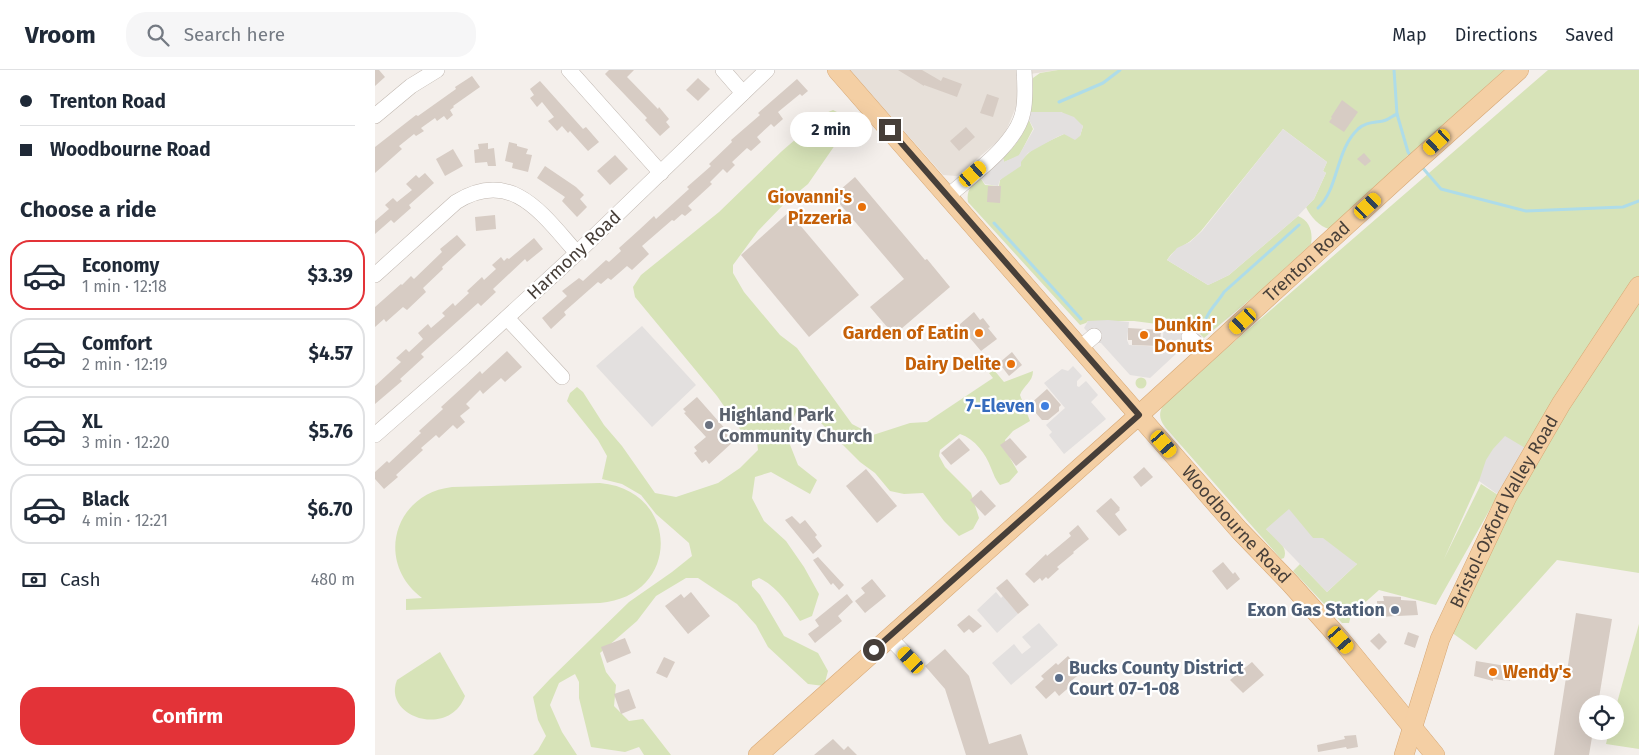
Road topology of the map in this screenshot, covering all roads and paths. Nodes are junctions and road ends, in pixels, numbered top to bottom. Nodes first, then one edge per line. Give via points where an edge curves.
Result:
1 (437, 70) edge
2 (569, 70) edge
3 (723, 70) edge
4 (767, 70) edge
5 (837, 70) edge
6 (1024, 70) edge
7 (1519, 70) edge
8 (743, 93) junction
9 (375, 116) edge
10 (661, 173) junction
11 (947, 197) junction
12 (577, 253) junction
13 (375, 275) edge
14 (1639, 286) edge
15 (507, 318) junction
16 (1189, 337) dead end
17 (1207, 354) junction
18 (562, 377) dead end
19 (1139, 415) junction
20 (375, 435) edge
21 (889, 637) junction
22 (911, 660) dead end
23 (1412, 726) junction
24 (758, 755) edge
25 (1404, 755) edge
26 (1435, 755) edge

1 - 9 street via 411,86
2 - 10 street
3 - 8 street
4 - 8 street, Harmony Road
5 - 11 main road, Woodbourne Road
6 - 11 street via 1023,113 1018,128 999,151
7 - 17 main road, Trenton Road
8 - 10 street, Harmony Road
10 - 12 street, Harmony Road
11 - 19 main road, Woodbourne Road via 1087,342
12 - 13 street via 527,201 517,194 490,189 467,195 456,202
12 - 15 street, Harmony Road
14 - 23 main road, Bristol-Oxford Valley Road via 1561,404 1507,497 1444,630
15 - 18 street
15 - 20 street, Harmony Road
16 - 17 street
17 - 19 main road, Trenton Road
19 - 21 main road, Trenton Road
19 - 23 main road, Woodbourne Road via 1239,530 1317,613
21 - 22 street
21 - 24 main road, Trenton Road
23 - 25 main road, Bristol-Oxford Valley Road
23 - 26 main road, Woodbourne Road

